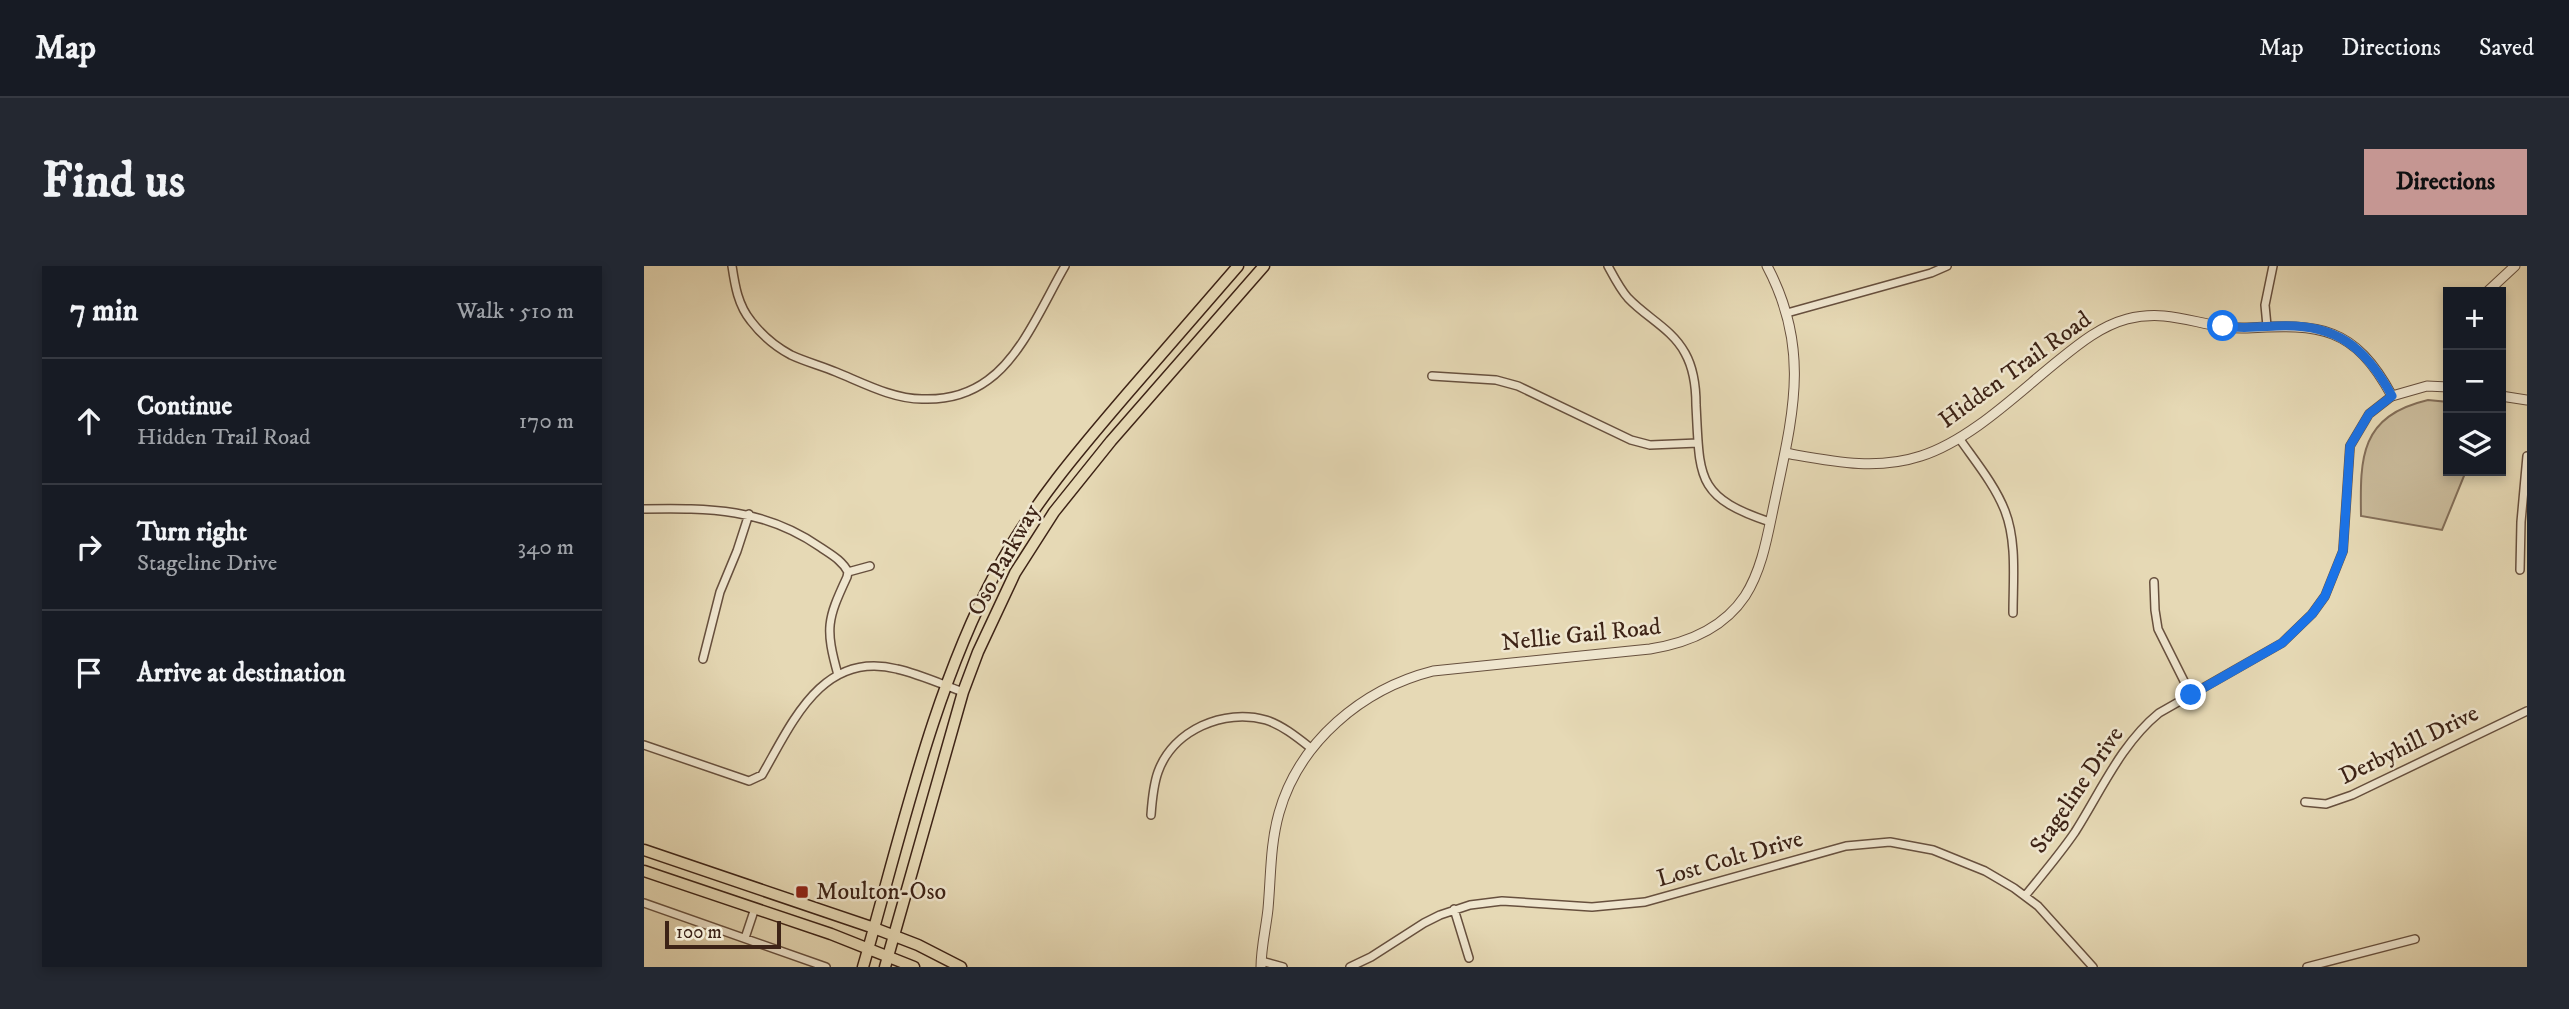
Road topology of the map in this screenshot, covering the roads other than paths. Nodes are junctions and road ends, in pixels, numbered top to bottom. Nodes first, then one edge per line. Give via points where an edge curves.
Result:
1 (732, 266) edge
2 (1065, 266) edge
3 (1238, 266) edge
4 (1264, 266) edge
5 (1608, 266) edge
6 (1767, 266) edge
7 (1947, 266) edge
8 (2273, 266) edge
9 (2515, 266) edge
10 (2492, 287) edge
11 (1787, 313) junction
12 (2267, 326) junction
13 (1432, 376) dead end
14 (2443, 387) edge
15 (2392, 396) junction
16 (2506, 397) edge
17 (2527, 400) edge
18 (1959, 438) junction
19 (1698, 443) junction
20 (1785, 453) junction
21 (2527, 456) edge
22 (644, 509) edge
23 (749, 514) junction
24 (1770, 522) junction
25 (870, 566) dead end
26 (2521, 570) dead end
27 (848, 572) junction
28 (2154, 582) dead end
29 (2014, 613) dead end
30 (703, 659) dead end
31 (838, 675) junction
32 (945, 685) junction
33 (963, 692) junction
34 (2191, 695) junction
35 (2527, 710) edge
36 (644, 746) edge
37 (1312, 749) junction
38 (2305, 802) dead end
39 (1151, 815) dead end
40 (644, 850) edge
41 (644, 871) edge
42 (2025, 896) junction
43 (644, 903) edge
44 (755, 908) junction
45 (1454, 909) junction
46 (874, 928) junction
47 (895, 937) junction
48 (745, 938) junction
49 (2415, 939) dead end
50 (869, 948) junction
51 (1469, 958) dead end
52 (887, 961) edge
53 (1259, 965) edge
54 (826, 967) edge
55 (863, 967) edge
56 (914, 967) edge
57 (961, 967) edge
58 (1283, 967) edge
59 (1350, 967) edge
60 (2093, 967) edge
61 (2307, 967) edge

1 - 2 street via 740,304 775,344 791,355 894,395 920,399 945,398 977,387 1005,366
3 - 32 main road, Oso Parkway via 1084,443 1035,508 996,572
4 - 33 main road, Oso Parkway via 1055,512 1015,573
5 - 19 street via 1627,297 1669,331 1688,357 1696,393
6 - 11 street, Nellie Gail Road
7 - 11 street
8 - 12 street via 2265,305
9 - 10 street
11 - 20 street, Nellie Gail Road via 1796,390
12 - 15 street, Hidden Trail Road via 2310,327 2342,338 2372,363
12 - 18 street, Hidden Trail Road via 2232,328 2167,315 2118,322 2083,341
13 - 19 street via 1507,383 1632,440
14 - 15 street via 2427,386
15 - 34 street, Stageline Drive via 2369,414 2350,446 2343,551 2325,596 2282,643
16 - 17 street
18 - 20 street, Hidden Trail Road via 1923,456 1873,465
18 - 29 street via 2005,511 2013,557
19 - 24 street via 1701,471 1718,496 1740,512
20 - 24 street, Nellie Gail Road
21 - 26 street
22 - 23 street via 705,508
23 - 27 street via 808,538
23 - 30 street via 720,592
24 - 37 street, Nellie Gail Road via 1759,567 1744,596 1724,619 1693,638 1650,649 1414,675 1361,702
25 - 27 street
27 - 31 street via 830,615
28 - 34 street via 2158,629
31 - 32 street via 858,668 885,667
31 - 36 street via 809,696 755,780
32 - 33 street
32 - 46 main road, Oso Parkway
33 - 47 main road, Oso Parkway
34 - 42 street, Stageline Drive via 2160,713 2129,743 2074,834
35 - 38 street, Derbyhill Drive via 2353,795 2326,804
37 - 39 street via 1268,721 1241,716 1208,722 1167,755 1156,780
37 - 53 street, Nellie Gail Road via 1286,794 1275,830
40 - 46 main road
41 - 44 main road
42 - 45 street, Lost Colt Drive via 1985,871 1933,850 1869,842 1645,902 1592,907 1502,901
42 - 60 street, Lost Colt Drive
43 - 48 street
44 - 48 street
44 - 50 main road
45 - 51 street
45 - 59 street, Lost Colt Drive
46 - 47 main road
46 - 50 main road, Oso Parkway
47 - 52 main road, Oso Parkway
47 - 57 main road
48 - 54 street
49 - 61 street
50 - 52 main road
50 - 55 main road, Oso Parkway
52 - 56 main road
53 - 58 street

